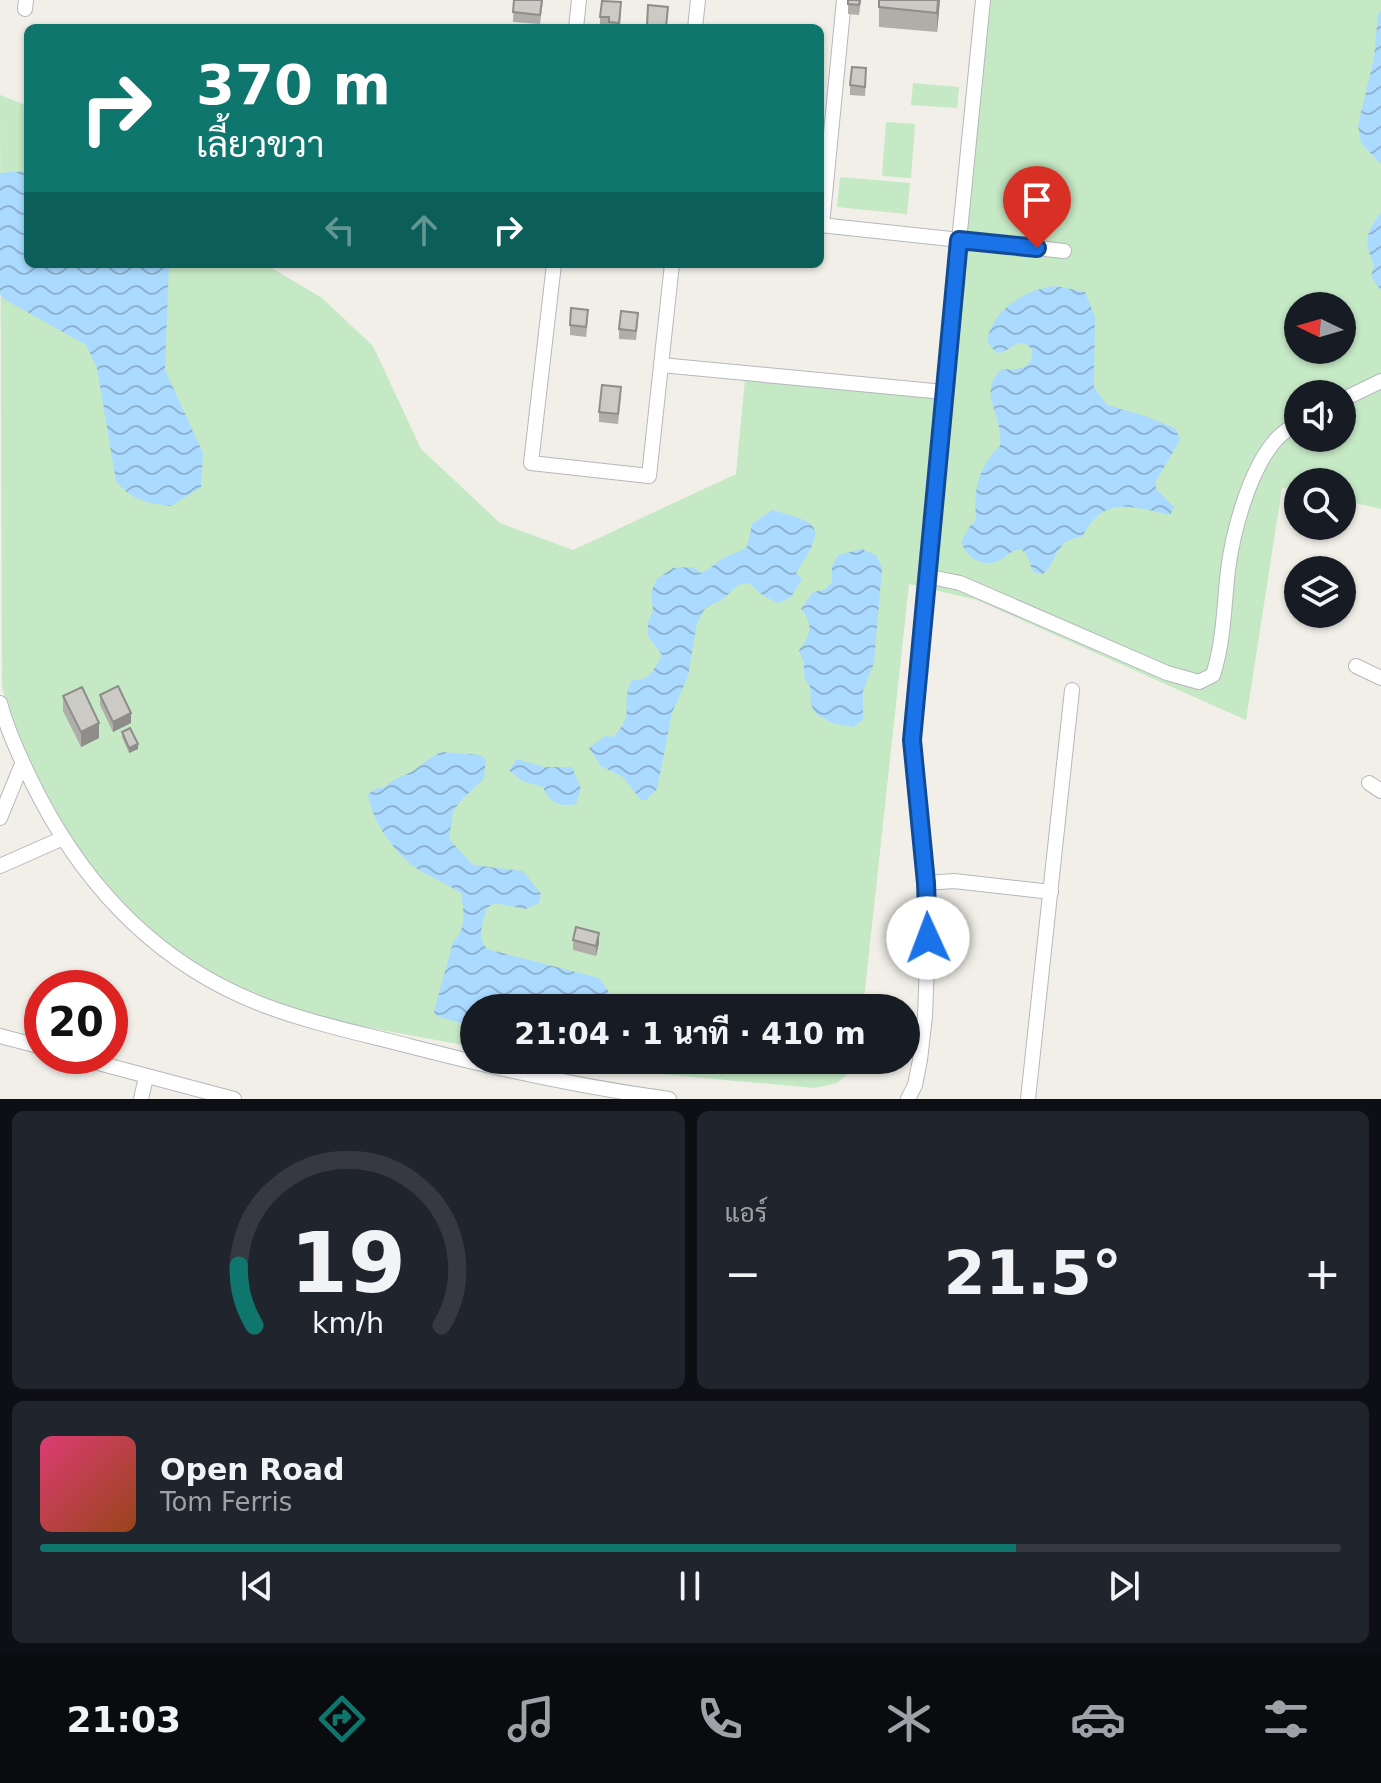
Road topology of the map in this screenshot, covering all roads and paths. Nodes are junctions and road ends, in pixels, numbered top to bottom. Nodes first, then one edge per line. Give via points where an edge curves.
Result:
1 (579, 0) edge
2 (698, 0) edge
3 (844, 0) edge
4 (983, 0) edge
5 (576, 24) edge
6 (695, 24) edge
7 (824, 196) edge
8 (824, 225) edge
9 (959, 240) junction
10 (1064, 251) dead end
11 (554, 268) edge
12 (672, 268) edge
13 (661, 365) junction
14 (1381, 381) edge
15 (944, 392) junction
16 (1356, 393) edge
17 (1284, 434) edge
18 (926, 576) junction
19 (1356, 666) dead end
20 (1381, 678) edge
21 (1072, 690) dead end
22 (0, 703) edge
23 (22, 764) junction
24 (0, 818) edge
25 (61, 839) junction
26 (0, 866) edge
27 (926, 883) junction
28 (1051, 892) junction
29 (0, 1036) edge
30 (24, 1042) edge
31 (128, 1072) edge
32 (146, 1077) junction
33 (182, 1092) edge
34 (141, 1099) edge
35 (234, 1099) edge
36 (669, 1099) edge
37 (908, 1099) edge
38 (1028, 1099) edge

1 - 5 street
2 - 6 street
3 - 7 street
4 - 9 street
8 - 9 street
9 - 10 street
9 - 15 street
11 - 13 street via 531,463 649,476
12 - 13 street
13 - 15 street
14 - 16 street
15 - 18 street
17 - 18 street via 1256,470 1229,565 1220,654 1213,675 1199,682 960,583
18 - 27 street via 912,740
19 - 20 street
21 - 28 street
22 - 23 street
23 - 24 street
23 - 25 street
25 - 26 street
25 - 36 street via 95,884 163,950 195,972 266,1006 518,1074
27 - 28 street via 954,881
27 - 37 street via 925,1016 915,1085
28 - 38 street
29 - 30 street
31 - 32 street
32 - 33 street
32 - 34 street
33 - 35 street

